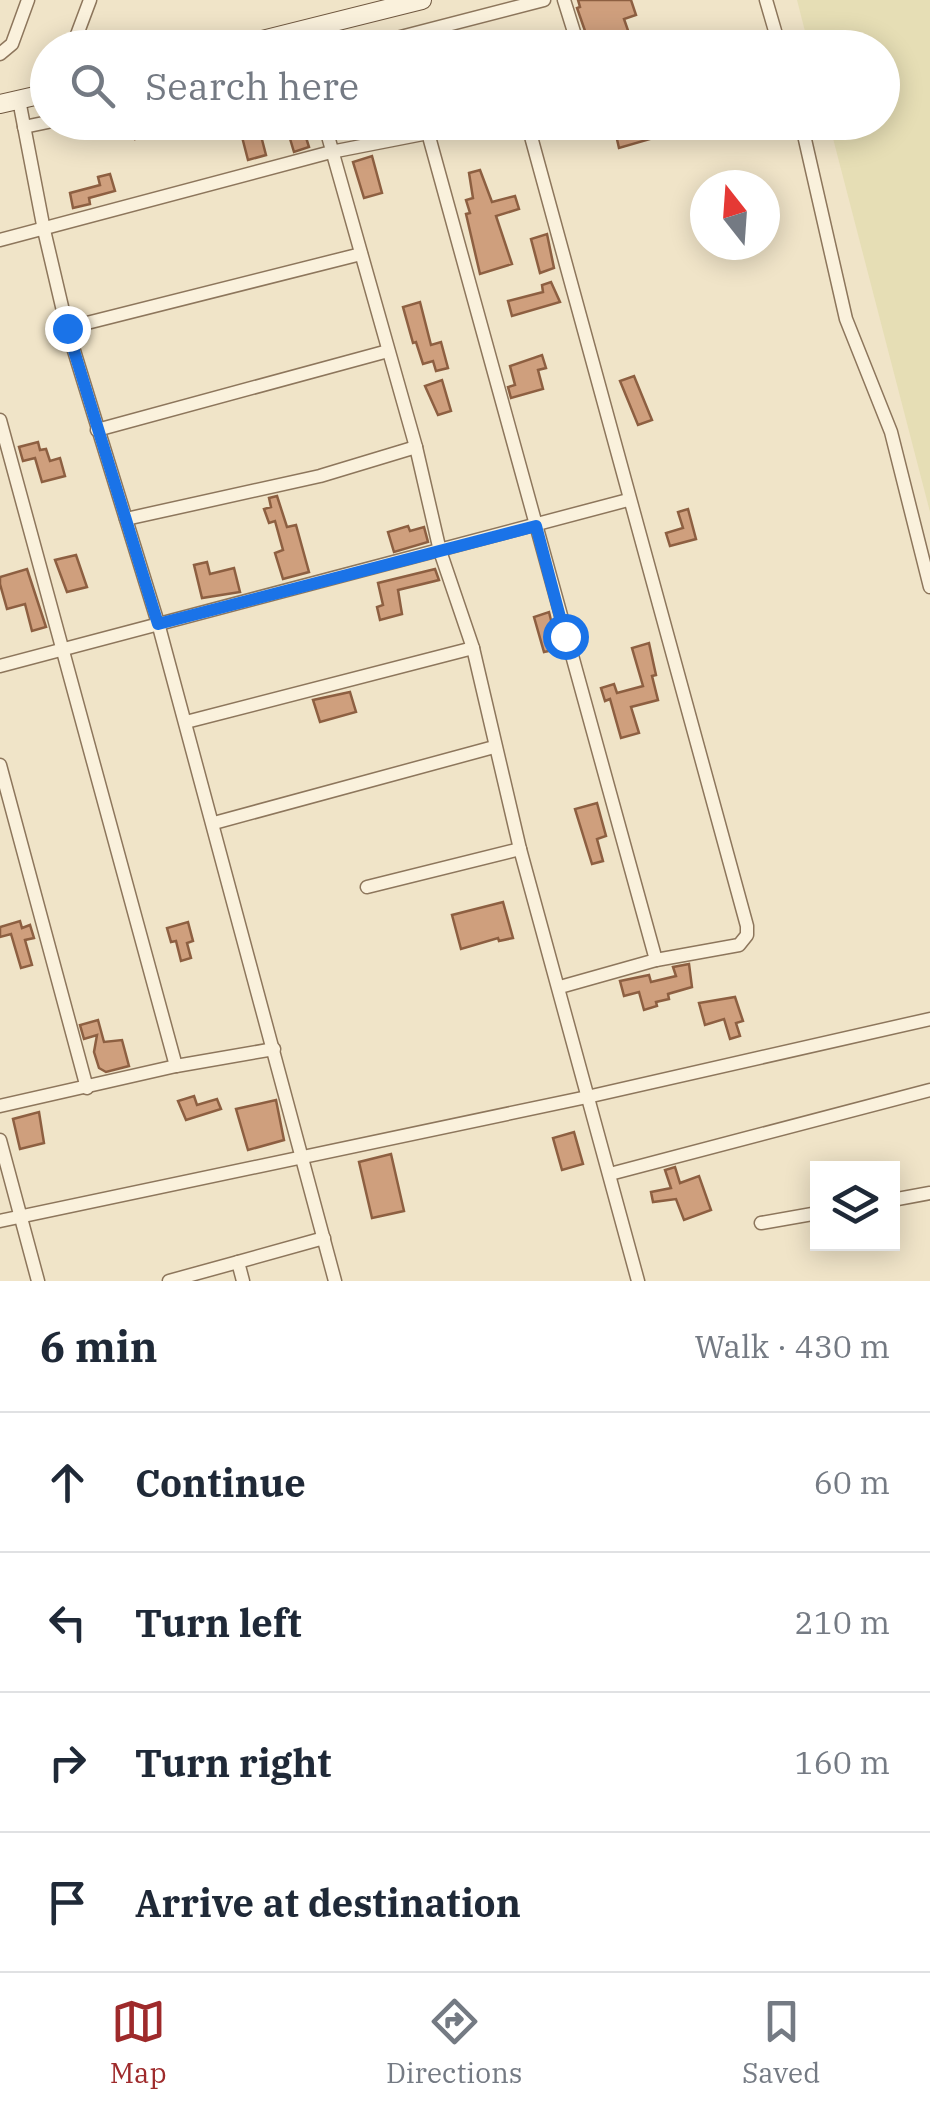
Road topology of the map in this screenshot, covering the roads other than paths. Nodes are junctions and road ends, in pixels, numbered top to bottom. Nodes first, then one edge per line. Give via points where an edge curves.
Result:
1 (28, 0) edge
2 (90, 0) edge
3 (422, 0) edge
4 (544, 0) edge
5 (564, 0) edge
6 (766, 0) edge
7 (79, 30) edge
8 (330, 30) edge
9 (428, 30) edge
10 (573, 30) edge
11 (775, 30) edge
12 (0, 54) edge
13 (30, 97) edge
14 (19, 100) junction
15 (0, 104) edge
16 (30, 126) edge
17 (24, 127) junction
18 (329, 140) edge
19 (393, 140) edge
20 (430, 140) edge
21 (532, 140) edge
22 (805, 140) edge
23 (332, 152) junction
24 (44, 230) junction
25 (0, 240) edge
26 (360, 254) junction
27 (67, 328) junction
28 (388, 352) junction
29 (0, 420) edge
30 (96, 430) junction
31 (416, 447) junction
32 (628, 500) junction
33 (126, 519) junction
34 (536, 526) junction
35 (440, 551) junction
36 (930, 586) edge
37 (158, 624) junction
38 (473, 648) junction
39 (63, 650) junction
40 (0, 666) edge
41 (186, 722) junction
42 (494, 747) junction
43 (0, 765) edge
44 (214, 823) junction
45 (520, 849) junction
46 (367, 888) dead end
47 (656, 960) junction
48 (560, 987) junction
49 (930, 1020) edge
50 (274, 1048) junction
51 (176, 1066) junction
52 (87, 1088) junction
53 (930, 1090) edge
54 (588, 1098) junction
55 (0, 1106) edge
56 (0, 1140) edge
57 (302, 1158) junction
58 (610, 1174) junction
59 (930, 1193) edge
60 (900, 1199) edge
61 (20, 1214) junction
62 (810, 1214) edge
63 (0, 1221) edge
64 (761, 1222) dead end
65 (324, 1238) junction
66 (238, 1262) junction
67 (38, 1281) edge
68 (170, 1281) edge
69 (243, 1281) edge
70 (336, 1281) edge
71 (638, 1281) edge

1 - 12 street via 12,44
2 - 7 street
3 - 8 main road
4 - 9 street
5 - 10 street
6 - 11 street
13 - 14 main road
14 - 15 main road
14 - 17 street
16 - 17 street
17 - 24 street
18 - 23 street
19 - 23 street
20 - 34 street
21 - 32 street
22 - 36 street via 846,319 892,432
23 - 24 street
23 - 26 street
24 - 25 street
24 - 27 street
26 - 27 street
26 - 28 street
27 - 30 street
28 - 30 street
28 - 31 street
29 - 39 street
30 - 33 street
31 - 33 street via 320,476
31 - 35 street
32 - 34 street
32 - 47 street via 747,926 740,945
33 - 37 street
34 - 35 street
34 - 47 street
35 - 37 street
35 - 38 street
37 - 39 street
37 - 41 street
38 - 41 street
38 - 42 street
39 - 40 street
39 - 51 street
41 - 44 street
42 - 44 street
42 - 45 street
43 - 52 street
44 - 50 street
45 - 46 street
45 - 48 street
47 - 48 street
48 - 54 street
49 - 54 street
50 - 51 street
50 - 57 street
51 - 52 street
52 - 55 street
53 - 58 street
54 - 57 street
54 - 58 street
56 - 61 street
57 - 61 street
57 - 65 street
58 - 71 street
59 - 60 street
61 - 63 street
61 - 67 street
62 - 64 street
65 - 66 street
65 - 70 street
66 - 68 street
66 - 69 street

